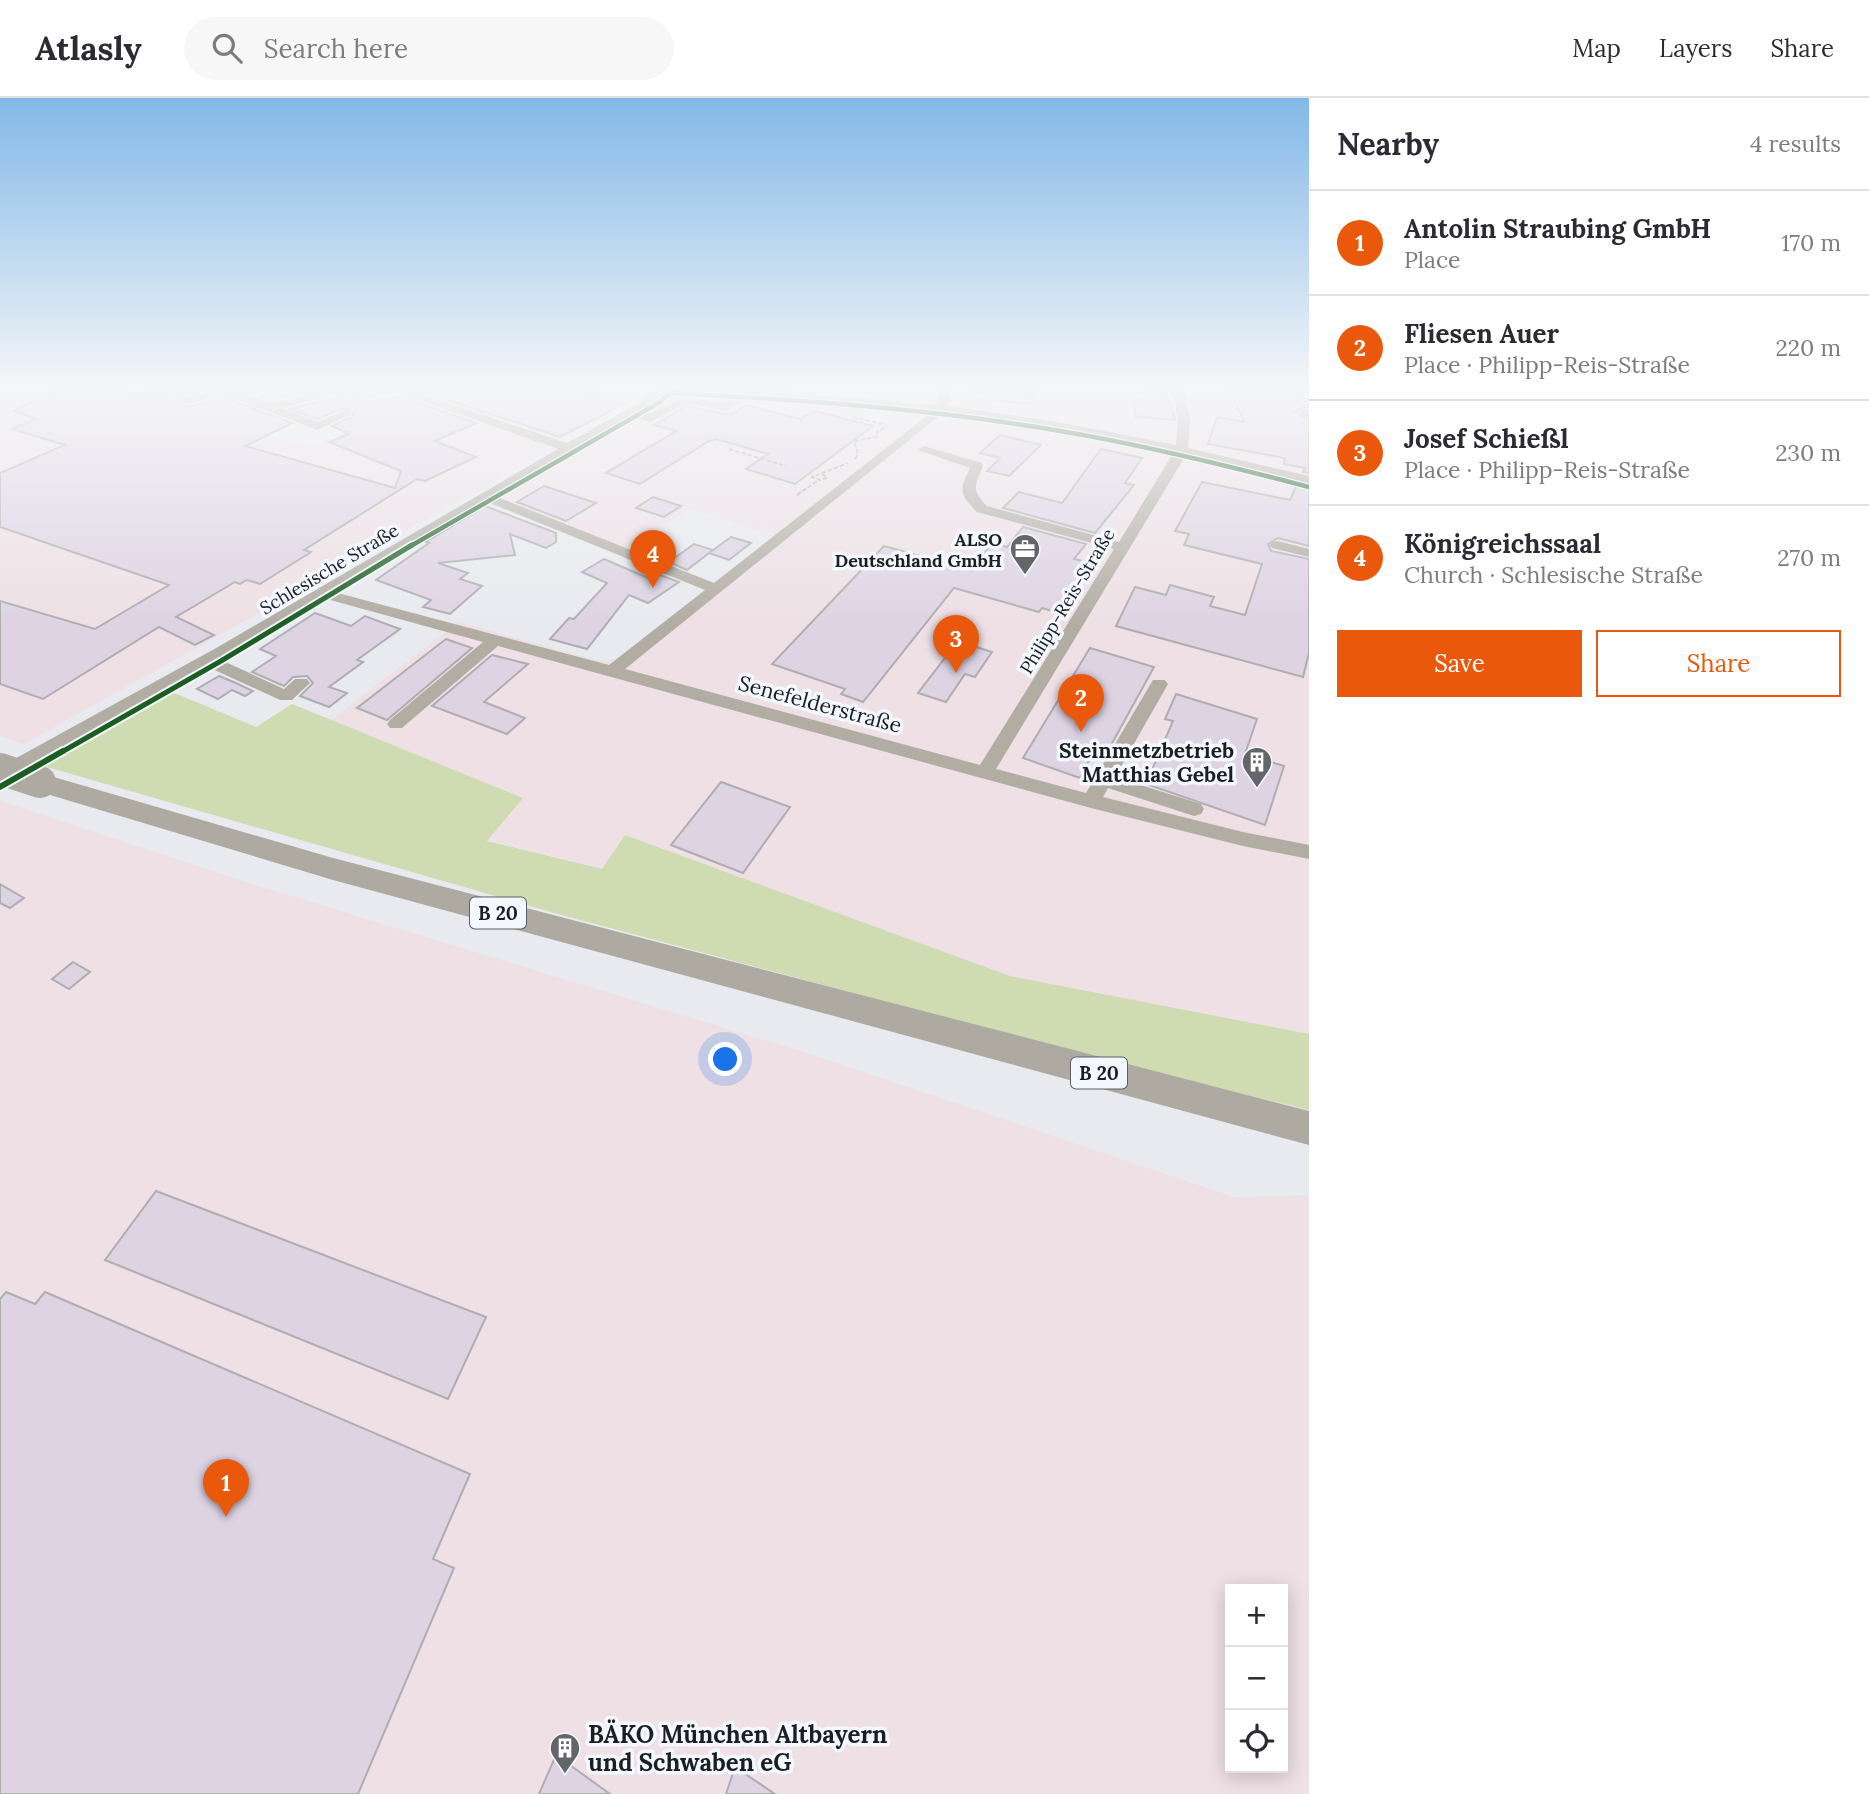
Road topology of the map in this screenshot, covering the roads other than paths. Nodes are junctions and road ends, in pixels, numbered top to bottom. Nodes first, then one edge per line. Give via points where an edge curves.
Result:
1 (538, 465) edge
2 (873, 465) edge
3 (974, 465) edge
4 (1173, 465) edge
5 (1246, 465) edge
6 (1309, 480) edge
7 (484, 496) junction
8 (1277, 545) dead end
9 (1122, 547) junction
10 (1309, 552) edge
11 (716, 589) junction
12 (321, 593) junction
13 (495, 640) junction
14 (207, 660) junction
15 (612, 671) junction
16 (301, 683) dead end
17 (1158, 684) dead end
18 (396, 724) dead end
19 (0, 769) edge
20 (985, 772) junction
21 (0, 775) edge
22 (1104, 780) junction
23 (1091, 801) junction
24 (1194, 808) dead end
25 (1309, 852) edge
26 (1240, 1111) junction
27 (1309, 1128) edge
28 (1309, 1134) edge

1 - 7 street, Schlesische Straße
2 - 11 street
3 - 9 street via 968,486 971,498 982,509
4 - 9 street, Philipp-Reis-Straße
5 - 6 street
7 - 11 street
7 - 12 street, Schlesische Straße
8 - 10 street
9 - 20 street, Philipp-Reis-Straße
11 - 15 street
12 - 13 street, Senefelderstraße
12 - 14 street, Schlesische Straße
13 - 15 street, Senefelderstraße
13 - 18 street
14 - 16 street via 286,696
14 - 21 street, Schlesische Straße
15 - 20 street, Senefelderstraße
17 - 22 street
19 - 26 highway, B 20, bridge via 333,869
20 - 23 street, Senefelderstraße
22 - 23 street
22 - 24 street
23 - 25 street, Senefelderstraße
26 - 27 highway, B 20
26 - 28 highway

